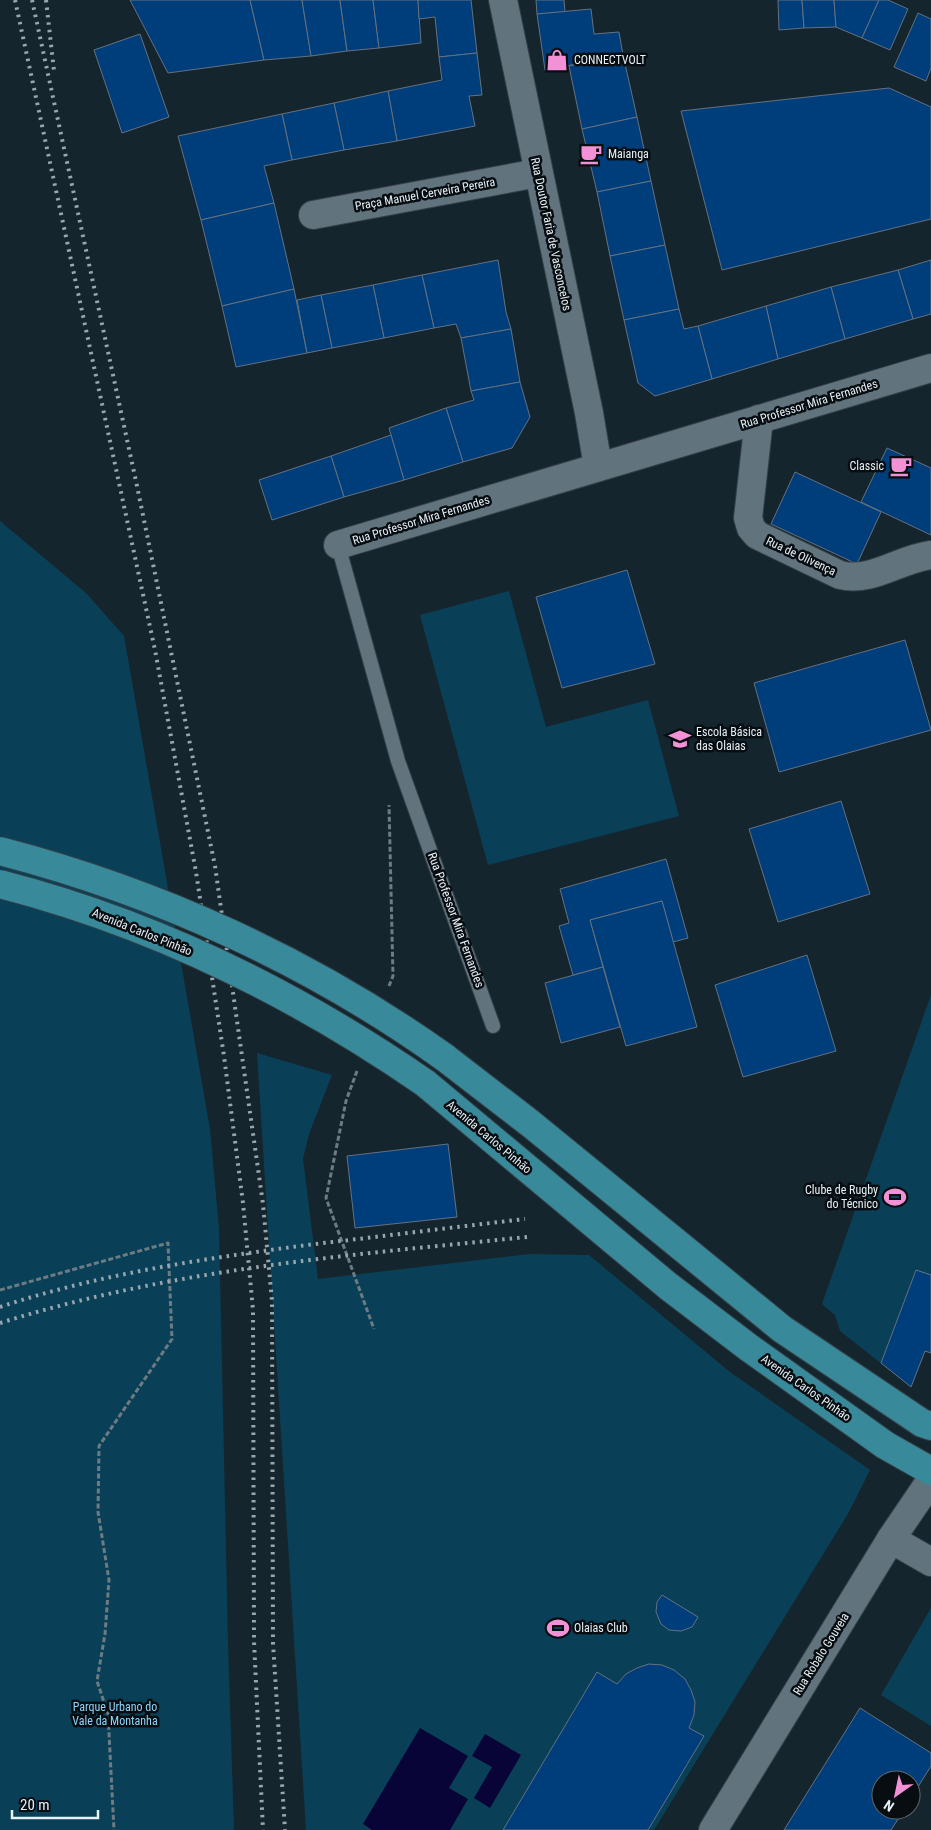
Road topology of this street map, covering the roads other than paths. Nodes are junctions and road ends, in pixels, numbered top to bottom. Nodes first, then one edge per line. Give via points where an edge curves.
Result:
1 (503, 0) edge
2 (538, 173) junction
3 (313, 215) dead end
4 (931, 368) edge
5 (759, 419) junction
6 (598, 467) junction
7 (338, 545) joint
8 (931, 555) edge
9 (0, 851) edge
10 (0, 884) edge
11 (493, 1026) dead end
12 (931, 1426) edge
13 (931, 1471) edge
14 (931, 1480) edge
15 (891, 1539) junction
16 (931, 1562) edge
17 (713, 1830) edge

1 - 2 street, Rua Doutor Faria de Vasconcelos
2 - 3 street, Praça Manuel Cerveira Pereira
2 - 6 street, Rua Doutor Faria de Vasconcelos
4 - 5 street, Rua Professor Mira Fernandes
5 - 6 street, Rua Professor Mira Fernandes
5 - 8 street, Rua de Olivença via 748,518 757,535 840,575 853,578 869,576 904,561
6 - 7 street, Rua Professor Mira Fernandes
7 - 11 lane, Rua Professor Mira Fernandes via 398,761
9 - 12 main road, bridge via 96,879 164,905 295,965 358,1001 444,1057 531,1124 782,1329
10 - 13 main road, Avenida Carlos Pinhão, bridge via 85,910 217,962 342,1029 425,1083 668,1286 748,1347 885,1445
14 - 15 street, Rua Robalo Gouveia
15 - 16 street
15 - 17 street, Rua Robalo Gouveia

